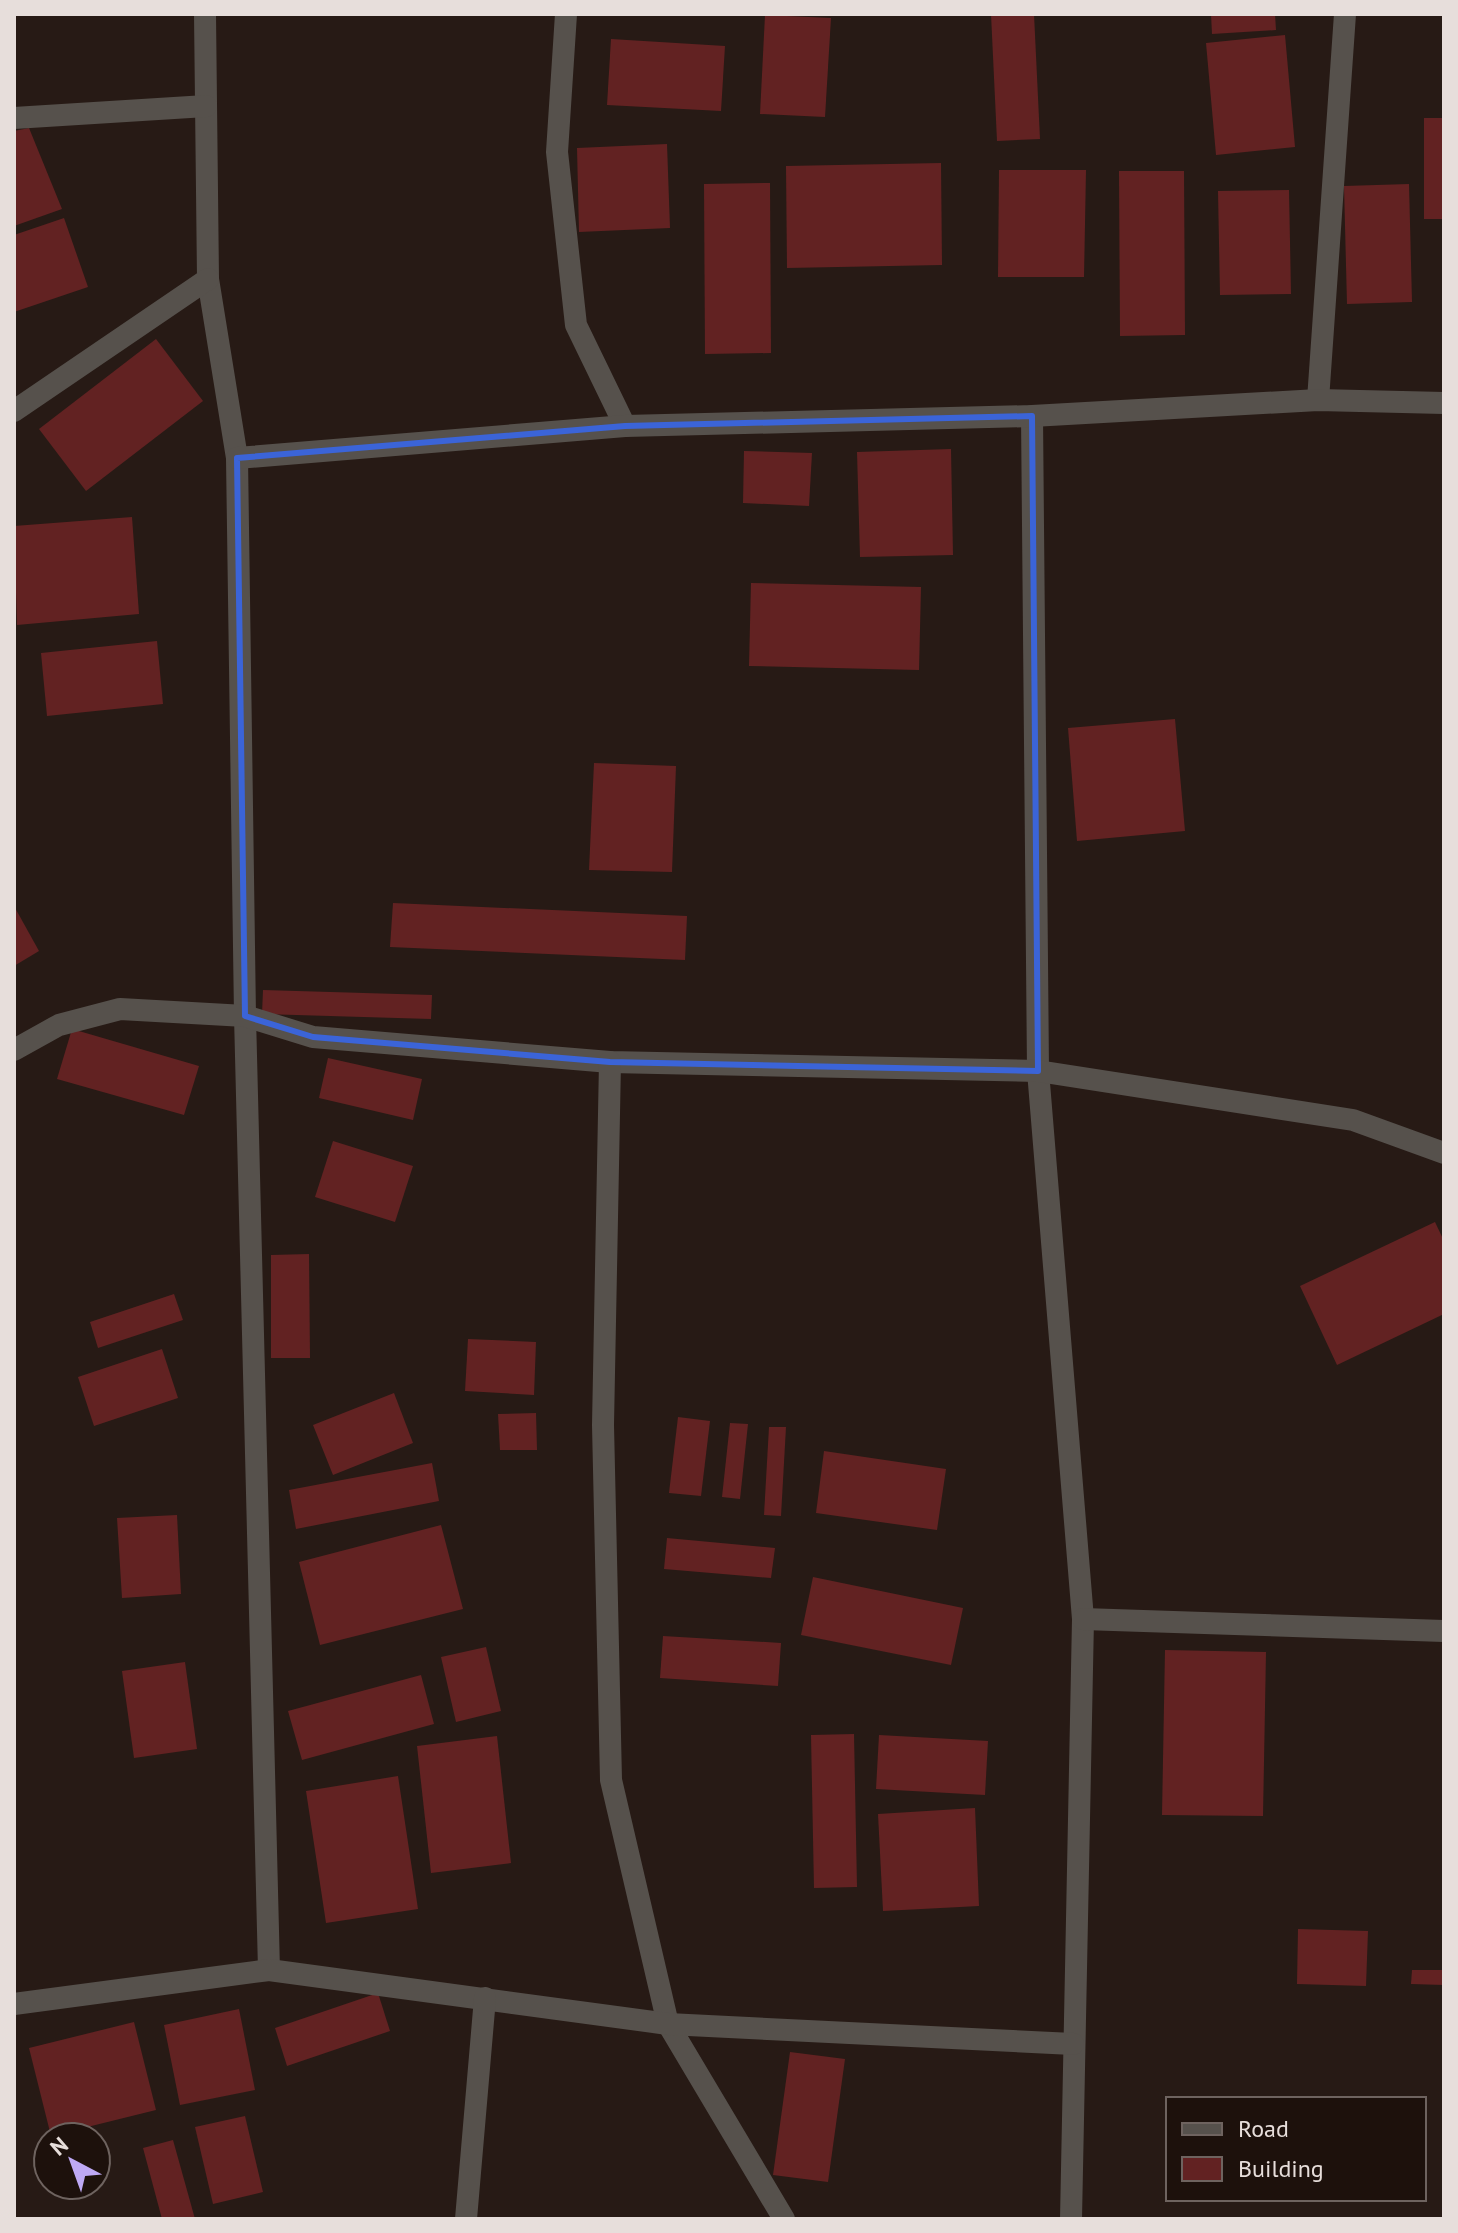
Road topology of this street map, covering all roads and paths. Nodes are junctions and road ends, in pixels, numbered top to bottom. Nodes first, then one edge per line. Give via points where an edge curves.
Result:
1 (205, 14) edge
2 (566, 14) edge
3 (1345, 14) edge
4 (206, 106) junction
5 (14, 118) edge
6 (208, 279) junction
7 (1318, 400) junction
8 (1444, 403) edge
9 (14, 411) edge
10 (1032, 416) junction
11 (625, 426) junction
12 (237, 458) junction
13 (245, 1016) junction
14 (14, 1050) edge
15 (610, 1062) junction
16 (1038, 1071) junction
17 (1444, 1153) edge
18 (1083, 1619) junction
19 (1444, 1631) edge
20 (269, 1970) junction
21 (485, 1998) junction
22 (14, 2004) edge
23 (668, 2024) junction
24 (1073, 2044) junction
25 (466, 2219) edge
26 (784, 2219) edge
27 (1071, 2219) edge

1 - 4 street
2 - 11 street via 557,152 576,325
3 - 7 street
4 - 5 street
4 - 6 street
6 - 9 street
6 - 12 street
7 - 8 street
7 - 10 street
10 - 11 street
10 - 16 street
11 - 12 street
12 - 13 street
13 - 14 street via 120,1009 59,1025
13 - 15 street via 313,1037
13 - 20 street
15 - 16 street
15 - 23 street via 603,1425 611,1780
16 - 17 street via 1353,1120
16 - 18 street
18 - 19 street
18 - 24 street
20 - 21 street
20 - 22 street
21 - 23 street
21 - 25 street
23 - 24 street
23 - 26 street
24 - 27 street

